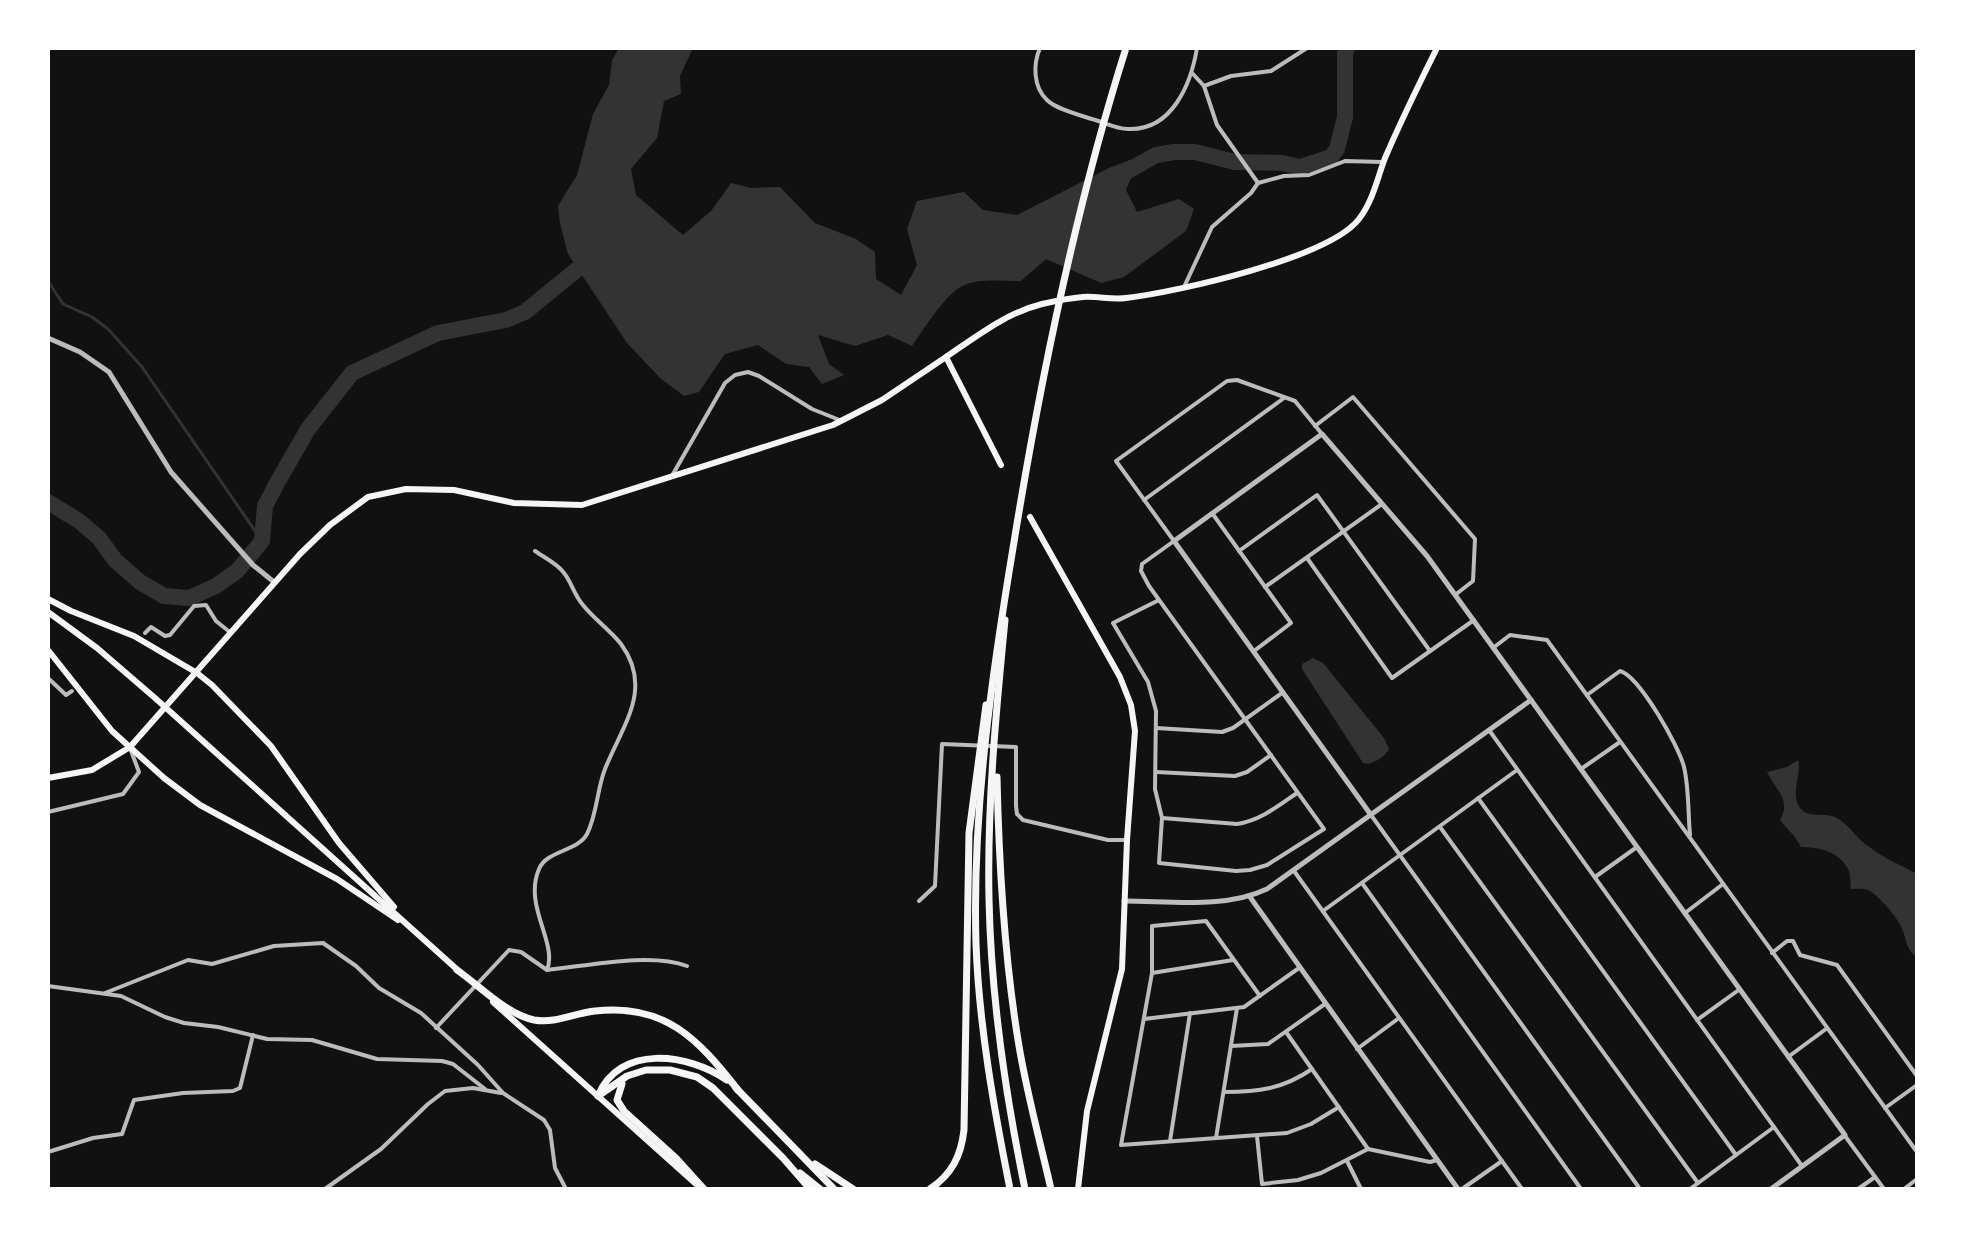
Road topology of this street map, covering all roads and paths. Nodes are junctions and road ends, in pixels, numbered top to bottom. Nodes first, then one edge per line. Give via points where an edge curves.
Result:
1 (1040, 48) edge
2 (1126, 48) edge
3 (1197, 48) edge
4 (1307, 48) edge
5 (1437, 48) edge
6 (1193, 74) junction
7 (1204, 86) junction
8 (1384, 162) junction
9 (1256, 181) junction
10 (1183, 289) junction
11 (48, 338) edge
12 (946, 357) junction
13 (1284, 398) junction
14 (842, 421) junction
15 (1315, 426) junction
16 (1322, 434) junction
17 (1001, 465) dead end
18 (672, 477) junction
19 (1144, 500) junction
20 (1382, 504) junction
21 (1212, 513) junction
22 (1030, 517) dead end
23 (1343, 532) junction
24 (1174, 541) junction
25 (1013, 546) junction
26 (535, 551) dead end
27 (1239, 551) junction
28 (1307, 558) junction
29 (274, 582) junction
30 (1265, 587) junction
31 (1455, 595) junction
32 (48, 599) edge
33 (1159, 600) junction
34 (1002, 601) junction
35 (48, 612) edge
36 (1474, 620) junction
37 (145, 633) dead end
38 (231, 633) junction
39 (1493, 648) junction
40 (48, 650) edge
41 (1430, 651) junction
42 (1253, 652) junction
43 (197, 673) junction
44 (48, 678) edge
45 (72, 691) dead end
46 (1282, 693) junction
47 (1587, 695) junction
48 (1531, 700) junction
49 (1245, 720) junction
50 (1156, 728) junction
51 (1489, 730) junction
52 (995, 731) junction
53 (1620, 742) junction
54 (130, 747) junction
55 (1271, 755) junction
56 (1581, 769) junction
57 (1517, 770) junction
58 (1156, 772) junction
59 (48, 778) edge
60 (1297, 793) junction
61 (1478, 798) junction
62 (48, 812) edge
63 (1371, 815) junction
64 (1162, 818) junction
65 (1440, 827) junction
66 (1690, 837) junction
67 (1127, 840) junction
68 (1637, 847) junction
69 (1401, 855) junction
70 (1294, 871) junction
71 (1595, 877) junction
72 (1362, 883) junction
73 (1723, 884) junction
74 (1250, 897) junction
75 (919, 901) dead end
76 (1124, 901) junction
77 (1323, 911) junction
78 (1685, 913) junction
79 (417, 933) junction
80 (1772, 953) junction
81 (1233, 960) junction
82 (687, 966) dead end
83 (1299, 968) junction
84 (457, 970) junction
85 (547, 970) junction
86 (1152, 973) junction
87 (48, 986) edge
88 (1740, 989) junction
89 (105, 993) junction
90 (1260, 996) junction
91 (1325, 1004) junction
92 (1237, 1008) junction
93 (1190, 1013) junction
94 (1399, 1018) junction
95 (1144, 1019) junction
96 (1697, 1020) junction
97 (436, 1028) junction
98 (1826, 1029) junction
99 (1286, 1032) junction
100 (253, 1035) junction
101 (1231, 1046) junction
102 (1357, 1049) junction
103 (1788, 1057) junction
104 (1312, 1069) junction
105 (636, 1073) junction
106 (1917, 1076) edge
107 (1917, 1085) edge
108 (485, 1089) junction
109 (738, 1090) junction
110 (1224, 1092) junction
111 (503, 1093) junction
112 (598, 1096) junction
113 (1339, 1107) junction
114 (1885, 1108) junction
115 (1774, 1127) junction
116 (1845, 1135) junction
117 (1257, 1136) junction
118 (1216, 1138) junction
119 (1170, 1141) junction
120 (795, 1147) junction
121 (1368, 1149) junction
122 (48, 1152) edge
123 (1917, 1152) edge
124 (1736, 1155) junction
125 (783, 1158) junction
126 (1437, 1160) junction
127 (1347, 1161) junction
128 (1502, 1161) junction
129 (1802, 1166) junction
130 (1875, 1177) junction
131 (1917, 1179) edge
132 (1698, 1183) junction
133 (325, 1189) edge
134 (566, 1189) edge
135 (703, 1189) edge
136 (810, 1189) edge
137 (820, 1189) edge
138 (834, 1189) edge
139 (853, 1189) edge
140 (930, 1189) edge
141 (1010, 1189) edge
142 (1025, 1189) edge
143 (1051, 1189) edge
144 (1078, 1189) edge
145 (1361, 1189) edge
146 (1460, 1189) edge
147 (1522, 1189) edge
148 (1581, 1189) edge
149 (1640, 1189) edge
150 (1690, 1189) edge
151 (1771, 1189) edge
152 (1858, 1189) edge
153 (1884, 1189) edge
154 (1904, 1189) edge

1 - 6 street via 1035,81 1047,101 1126,129 1162,119
2 - 25 highway via 1082,206 1045,369
3 - 6 street
4 - 7 street via 1271,71
5 - 8 main road
6 - 7 street
7 - 9 street via 1217,125
8 - 9 street via 1345,161 1309,175
8 - 10 main road via 1358,221 1337,238
9 - 10 street via 1251,193 1205,237
10 - 12 main road via 1122,299 1085,297 1015,312
11 - 29 street via 109,372 171,472
12 - 14 main road
12 - 17 main road
13 - 15 street via 1295,401
13 - 19 street
13 - 19 street via 1227,381 1116,461
14 - 18 main road
14 - 18 street via 759,376 735,375 725,383
15 - 16 street
15 - 31 street via 1353,397 1475,539 1473,581
16 - 20 street
16 - 21 street
18 - 29 main road via 582,505 514,503 454,490 406,489 368,497 330,525
19 - 24 street
20 - 23 street
20 - 31 street
21 - 24 street
21 - 27 street
22 - 67 main road via 1131,705 1135,731
23 - 27 street via 1317,495
23 - 28 street
23 - 41 street
24 - 33 street via 1142,564
24 - 42 street
25 - 34 highway
25 - 52 highway
26 - 85 street via 564,572 582,604 620,642 637,679 587,833 542,862 537,873 537,917 551,960
27 - 30 street
28 - 30 street
28 - 41 street via 1392,678
29 - 38 main road
30 - 42 street via 1291,623
31 - 36 street
32 - 43 main road via 134,636
33 - 49 street
33 - 50 street via 1113,623 1148,682
34 - 140 highway via 969,833 964,1130 955,1165
34 - 141 highway via 975,903 979,993
35 - 79 main road via 155,698
36 - 39 street
36 - 41 street
37 - 38 street via 151,627 170,635 194,606 206,605
38 - 43 main road
39 - 47 street via 1510,635 1547,640
39 - 48 street
40 - 54 main road
42 - 46 street
43 - 54 main road
43 - 79 main road via 271,746 352,860
44 - 45 street via 66,695
46 - 49 street
46 - 63 street
47 - 53 street
47 - 66 street via 1620,671 1652,706 1684,767
48 - 51 street
48 - 56 street
49 - 50 street via 1222,732
49 - 55 street
50 - 58 street
51 - 57 street
51 - 63 street
52 - 142 highway via 989,902 994,992
52 - 143 highway via 1003,922 1013,1011
53 - 56 street
53 - 66 street
54 - 59 main road via 92,770
54 - 62 street via 139,772 123,794
54 - 79 main road via 200,805 337,879
55 - 58 street via 1235,776
55 - 60 street
56 - 68 street
57 - 61 street
57 - 71 street
58 - 64 street
60 - 64 street via 1249,822
60 - 64 street via 1324,829 1250,870 1159,863
61 - 65 street
61 - 124 street
63 - 69 street
63 - 70 street
65 - 69 street
65 - 132 street
66 - 73 street
67 - 75 street via 1023,820 1016,806 1016,747 942,744 935,886
67 - 76 main road
68 - 71 street
68 - 78 street
69 - 72 street
69 - 149 street
70 - 74 street
70 - 77 street
71 - 96 street
72 - 77 street
72 - 148 street
73 - 78 street
73 - 80 street
74 - 76 street
74 - 83 street
76 - 144 main road via 1122,969 1087,1111
77 - 94 street
78 - 88 street
79 - 84 main road
80 - 98 street
80 - 106 street via 1793,941 1800,955 1837,965
81 - 86 street
81 - 86 street via 1206,921 1152,926
81 - 90 street
82 - 85 street via 662,960
83 - 90 street
83 - 91 street
84 - 109 highway via 512,1010 537,1021 606,1010 656,1017 691,1036
84 - 112 main road
85 - 97 street via 509,950
86 - 95 street
87 - 89 street
88 - 96 street
88 - 103 street
89 - 97 street via 188,960 212,964 274,946 323,943
89 - 100 street via 184,1023
90 - 92 street
91 - 99 street
91 - 102 street
92 - 93 street
92 - 101 street
93 - 95 street
93 - 119 street
94 - 102 street
94 - 128 street
95 - 119 street via 1121,1145
96 - 115 street
97 - 111 street
98 - 103 street
98 - 114 street
99 - 101 street via 1264,1045
99 - 104 street
100 - 108 street via 329,1043 377,1059 442,1061
100 - 122 street via 240,1088 134,1100 122,1134
101 - 110 street
102 - 126 street
103 - 116 street
104 - 110 street via 1274,1089
104 - 113 street
105 - 112 highway
105 - 125 highway via 680,1071 704,1081
105 - 135 highway via 619,1088 617,1100
107 - 114 street
108 - 111 street
108 - 133 street via 445,1091 381,1149
109 - 112 highway via 703,1067 646,1059 614,1072
109 - 120 highway
110 - 118 street
111 - 134 street via 544,1120 555,1168
112 - 135 main road
113 - 117 street via 1298,1129
113 - 121 street
114 - 123 street
115 - 124 street
115 - 129 street
116 - 129 street
116 - 130 street
117 - 118 street
117 - 127 street via 1262,1184 1298,1180
118 - 119 street
120 - 138 highway
120 - 139 highway
121 - 126 street
121 - 127 street
124 - 132 street
125 - 136 highway
125 - 137 highway
126 - 146 street
127 - 145 street
128 - 146 street
128 - 147 street
129 - 151 street
130 - 152 street
130 - 153 street
131 - 154 street
132 - 150 street

